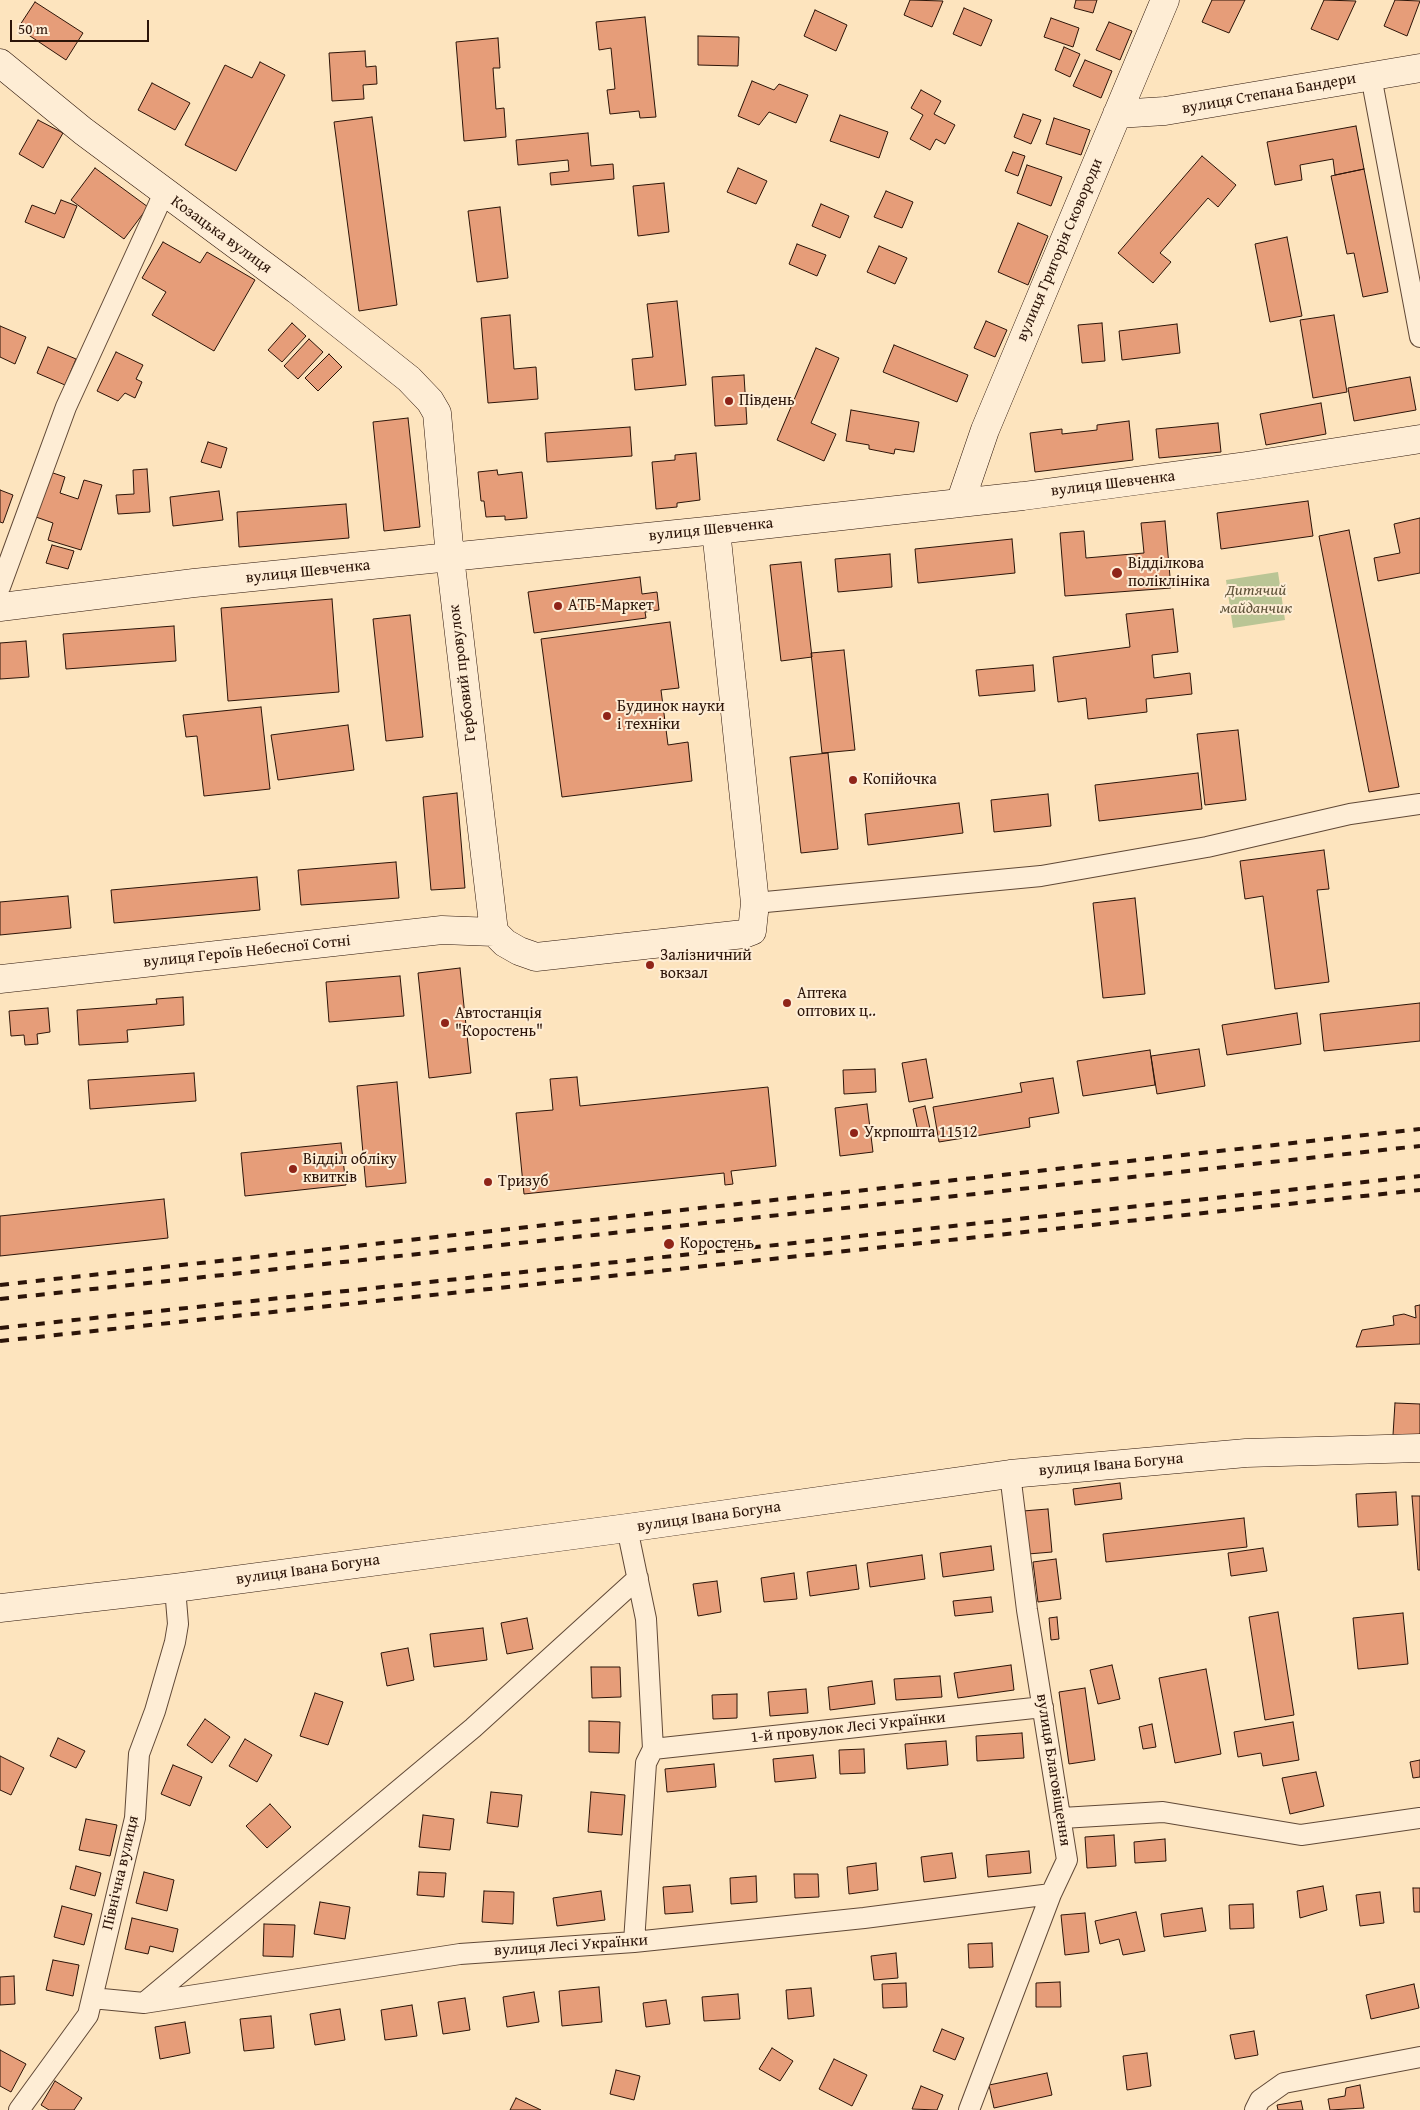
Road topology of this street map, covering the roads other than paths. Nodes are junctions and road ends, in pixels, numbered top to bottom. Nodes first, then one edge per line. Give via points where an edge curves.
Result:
1 (1165, 0) edge
2 (0, 63) edge
3 (1420, 68) edge
4 (1371, 76) junction
5 (1117, 114) junction
6 (164, 193) junction
7 (1420, 337) edge
8 (437, 413) joint
9 (1420, 439) edge
10 (960, 503) junction
11 (716, 530) junction
12 (450, 557) junction
13 (0, 587) edge
14 (0, 607) edge
15 (1420, 804) edge
16 (755, 910) junction
17 (494, 932) junction
18 (0, 979) edge
19 (1420, 1448) edge
20 (1010, 1474) junction
21 (628, 1528) junction
22 (638, 1578) junction
23 (175, 1588) junction
24 (0, 1608) edge
25 (1043, 1707) junction
26 (653, 1749) junction
27 (1062, 1818) junction
28 (1420, 1818) edge
29 (1051, 1894) junction
30 (634, 1942) junction
31 (92, 1998) junction
32 (144, 2003) junction
33 (1420, 2057) edge
34 (19, 2110) edge
35 (969, 2110) edge
36 (1255, 2110) edge

1 - 5 street, вулиця Григорія Сковороди
2 - 6 street, Козацька вулиця
3 - 4 street, вулиця Степана Бандери
4 - 5 street, вулиця Степана Бандери via 1165,111
4 - 7 street
5 - 10 street, вулиця Григорія Сковороди via 985,430
6 - 8 street, Козацька вулиця via 297,290 409,379
6 - 13 street via 66,407
8 - 12 street, Гербовий провулок
9 - 10 street, вулиця Шевченка via 1246,466
10 - 11 street, вулиця Шевченка
11 - 12 street, вулиця Шевченка
11 - 16 street
12 - 14 street, вулиця Шевченка
12 - 17 street, Гербовий провулок
15 - 16 street via 1350,814 1206,847 1041,876
16 - 17 street via 752,931 744,934 536,957 519,951
17 - 18 street, вулиця Героїв Небесної Сотні via 442,930
19 - 20 street, вулиця Івана Богуна via 1246,1453
20 - 21 street, вулиця Івана Богуна
20 - 25 street, вулиця Благовіщення
21 - 22 street
21 - 23 street, вулиця Івана Богуна
22 - 26 street via 646,1619
22 - 32 street via 473,1728
23 - 24 street, вулиця Івана Богуна
23 - 31 street, Північна вулиця via 178,1624 175,1642 139,1754 135,1818
25 - 26 street, 1-й провулок Лесі Українки
25 - 27 street, вулиця Благовіщення
26 - 30 street via 646,1763
27 - 28 street via 1162,1812 1301,1835
27 - 29 street, вулиця Благовіщення via 1067,1860
29 - 30 street, вулиця Лесі Українки
29 - 35 street, вулиця Благовіщення
30 - 32 street, вулиця Лесі Українки via 460,1954
31 - 32 street, вулиця Лесі Українки
31 - 34 street, Північна вулиця via 88,2015 80,2028
33 - 36 street via 1284,2083 1260,2100

